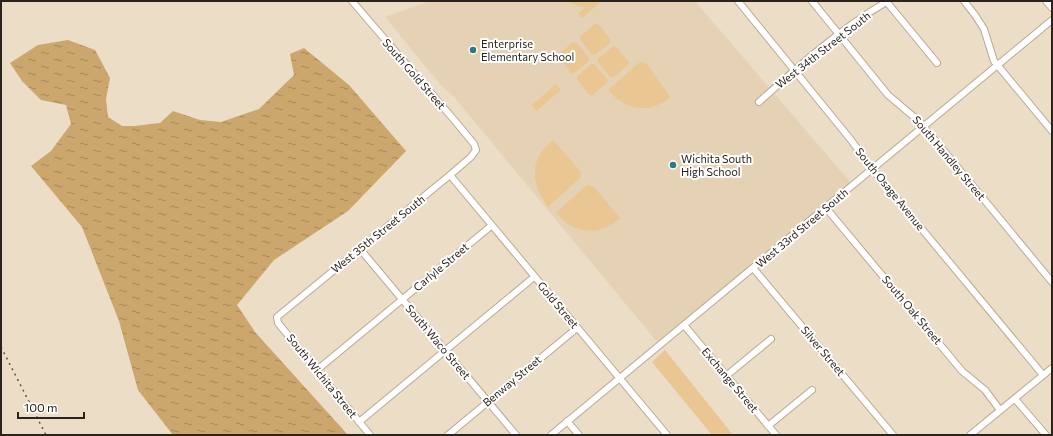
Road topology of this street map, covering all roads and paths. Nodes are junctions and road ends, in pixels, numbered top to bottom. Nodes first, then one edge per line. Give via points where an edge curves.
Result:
1 (352, 1) edge
2 (738, 1) edge
3 (812, 1) edge
4 (887, 1) edge
5 (964, 1) edge
6 (1046, 1) edge
7 (1052, 8) edge
8 (1052, 20) edge
9 (839, 35) junction
10 (937, 63) dead end
11 (998, 65) junction
12 (794, 71) junction
13 (759, 102) dead end
14 (924, 127) junction
15 (1052, 131) edge
16 (476, 148) joint
17 (872, 169) junction
18 (450, 175) junction
19 (826, 208) junction
20 (491, 226) junction
21 (360, 249) junction
22 (753, 268) junction
23 (534, 277) junction
24 (1052, 282) edge
25 (403, 299) junction
26 (277, 317) joint
27 (684, 325) junction
28 (577, 328) junction
29 (771, 339) dead end
30 (445, 350) junction
31 (1052, 368) edge
32 (317, 370) junction
33 (1043, 375) junction
34 (726, 376) junction
35 (619, 378) junction
36 (812, 390) dead end
37 (1015, 398) junction
38 (488, 402) junction
39 (1000, 410) junction
40 (359, 422) junction
41 (567, 422) junction
42 (768, 426) junction
43 (370, 435) edge
44 (448, 435) edge
45 (516, 435) edge
46 (551, 435) edge
47 (579, 435) edge
48 (667, 435) edge
49 (776, 435) edge
50 (893, 435) edge
51 (970, 435) edge
52 (1046, 435) edge

1 - 16 street, South Gold Street
2 - 12 street, South Osage Avenue
3 - 9 street, South Handley Street
4 - 9 street, West 34th Street South
4 - 10 street
5 - 11 street via 982,25 991,54
6 - 7 street
8 - 11 street, West 33rd Street South
9 - 12 street, West 34th Street South
9 - 14 street, South Handley Street via 888,95
11 - 14 street, West 33rd Street South
11 - 15 street
12 - 13 street, West 34th Street South
12 - 17 street, South Osage Avenue
14 - 17 street, West 33rd Street South
14 - 24 street, South Handley Street
16 - 18 street, West 35th Street South via 474,155
17 - 19 street, West 33rd Street South
17 - 33 street, South Osage Avenue
18 - 20 street, Gold Street
18 - 21 street, West 35th Street South
19 - 22 street, West 33rd Street South
19 - 39 street, South Oak Street via 960,369 983,388
20 - 23 street, Gold Street
20 - 25 street, Carlyle Street
21 - 25 street, South Waco Street
21 - 26 street, West 35th Street South
22 - 27 street, West 33rd Street South
22 - 50 street, Silver Street
23 - 28 street, Gold Street
23 - 30 street
25 - 30 street, South Waco Street
25 - 32 street, Carlyle Street
26 - 32 street, South Wichita Street via 277,322
27 - 34 street, Exchange Street
27 - 35 street, West 33rd Street South
28 - 35 street, Gold Street
28 - 38 street, Benway Street
29 - 34 street
30 - 38 street, South Waco Street
30 - 40 street
31 - 33 street
32 - 40 street, South Wichita Street
33 - 37 street
34 - 42 street, Exchange Street
35 - 41 street, West 33rd Street South
35 - 48 street, Gold Street
36 - 42 street
37 - 39 street
37 - 52 street
38 - 44 street, Benway Street
38 - 45 street, South Waco Street
39 - 51 street
40 - 43 street, South Wichita Street
41 - 46 street, West 33rd Street South
41 - 47 street
42 - 49 street, Exchange Street

